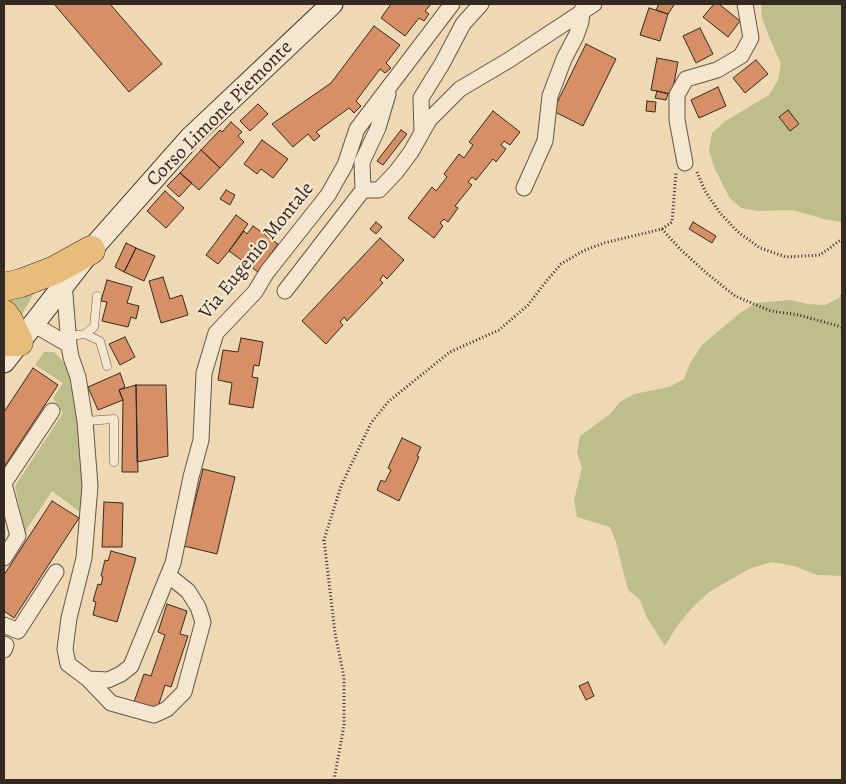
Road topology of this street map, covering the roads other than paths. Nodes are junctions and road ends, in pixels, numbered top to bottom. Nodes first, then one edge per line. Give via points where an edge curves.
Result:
1 (332, 4) edge
2 (452, 4) edge
3 (481, 4) edge
4 (745, 4) edge
5 (588, 7) edge
6 (391, 83) junction
7 (422, 132) junction
8 (685, 163) road end
9 (524, 188) dead end
10 (363, 190) junction
11 (91, 250) junction
12 (64, 282) junction
13 (4, 287) edge
14 (286, 292) dead end
15 (96, 296) dead end
16 (4, 314) edge
17 (85, 334) junction
18 (69, 340) junction
19 (15, 343) edge
20 (107, 366) dead end
21 (52, 411) dead end
22 (85, 421) junction
23 (114, 462) dead end
24 (4, 484) edge
25 (4, 558) edge
26 (56, 572) dead end
27 (168, 576) junction
28 (4, 626) edge
29 (4, 644) edge
30 (4, 650) edge
31 (88, 679) junction

1 - 11 main road, Corso Limone Piemonte via 190,138
2 - 6 street, Via Eugenio Montale
3 - 7 street via 463,24 421,98
4 - 8 street via 751,38 741,56 717,70 686,80 677,95 677,120
5 - 7 street via 460,89 429,120
5 - 9 street via 550,96 545,141
6 - 10 street via 378,128 362,162
6 - 27 street, Via Eugenio Montale via 357,129 346,165 328,196 267,272 255,292 216,332 204,373 200,440
7 - 10 street via 411,152 380,190
10 - 14 street
11 - 12 main road, Corso Limone Piemonte
11 - 13 highway via 55,270
12 - 18 street
12 - 19 main road, Corso Limone Piemonte
15 - 17 lane via 94,327
16 - 19 highway via 9,320
17 - 18 lane
17 - 20 lane via 100,341
18 - 19 street
18 - 22 street
21 - 24 street
22 - 23 lane via 114,419
22 - 31 street via 90,486 84,558 65,649 68,664
24 - 25 street via 18,536
26 - 28 street via 18,631
27 - 31 street, Via Eugenio Montale via 130,666 108,680
27 - 31 street via 188,591 203,622 184,692 167,709 154,715 111,703
29 - 30 street

